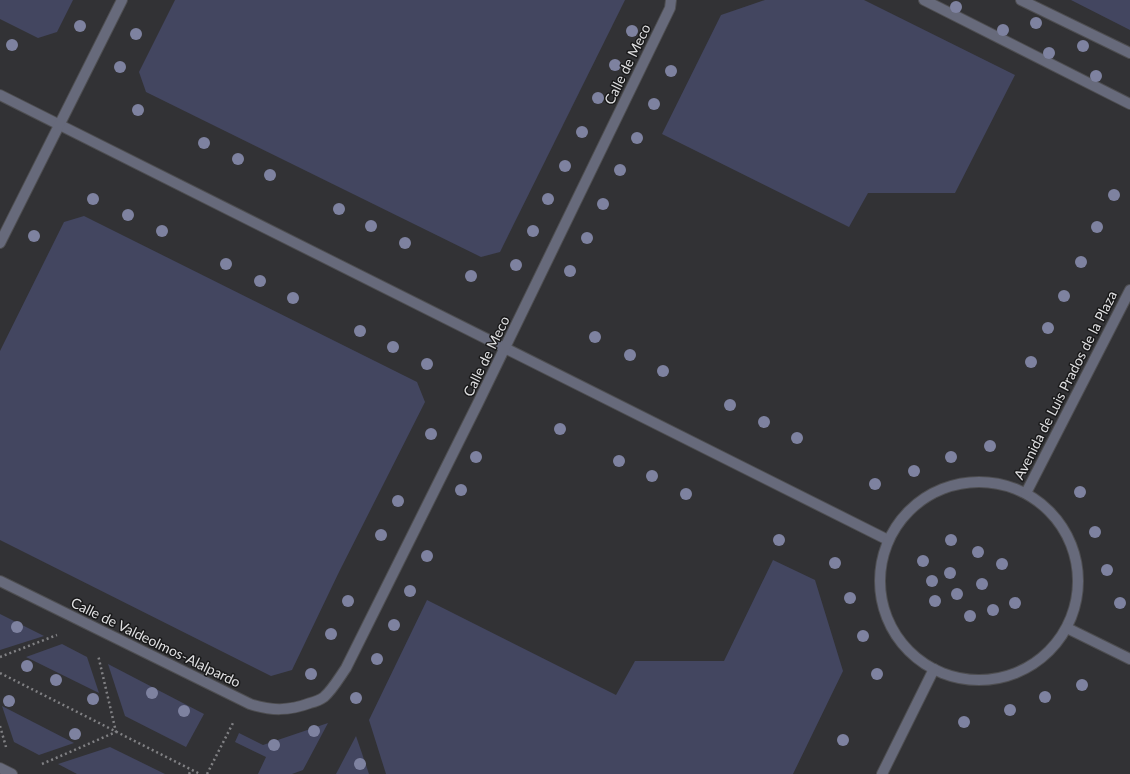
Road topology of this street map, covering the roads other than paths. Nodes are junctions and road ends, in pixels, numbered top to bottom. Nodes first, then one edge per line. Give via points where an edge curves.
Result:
1 (122, 0) edge
2 (672, 0) edge
3 (924, 0) edge
4 (1021, 0) edge
5 (1130, 53) edge
6 (0, 96) edge
7 (1130, 104) edge
8 (59, 124) junction
9 (0, 243) edge
10 (1130, 290) edge
11 (505, 349) junction
12 (1026, 492) junction
13 (888, 540) junction
14 (0, 581) edge
15 (1067, 628) junction
16 (1130, 659) edge
17 (934, 670) junction
18 (303, 706) joint
19 (0, 768) edge
20 (12, 774) edge
21 (882, 774) edge

1 - 8 street
2 - 11 street, Calle de Meco
3 - 7 street
4 - 5 street
6 - 8 street
8 - 9 street
8 - 11 street
10 - 12 street, Avenida de Luis Prados de la Plaza
11 - 13 street
11 - 18 street, Calle de Meco via 346,668 335,686 323,698
12 - 13 street via 1007,485 987,482 966,482 946,487 912,507
12 - 15 street via 1060,522 1071,542 1079,585 1075,607
13 - 17 street via 881,564 880,590 885,614 896,637 913,656
14 - 18 street, Calle de Valdeolmos-Alalpardo via 250,704 271,710
15 - 16 street
15 - 17 street via 1048,652 1023,670 994,679 963,679
17 - 21 street
19 - 20 street

